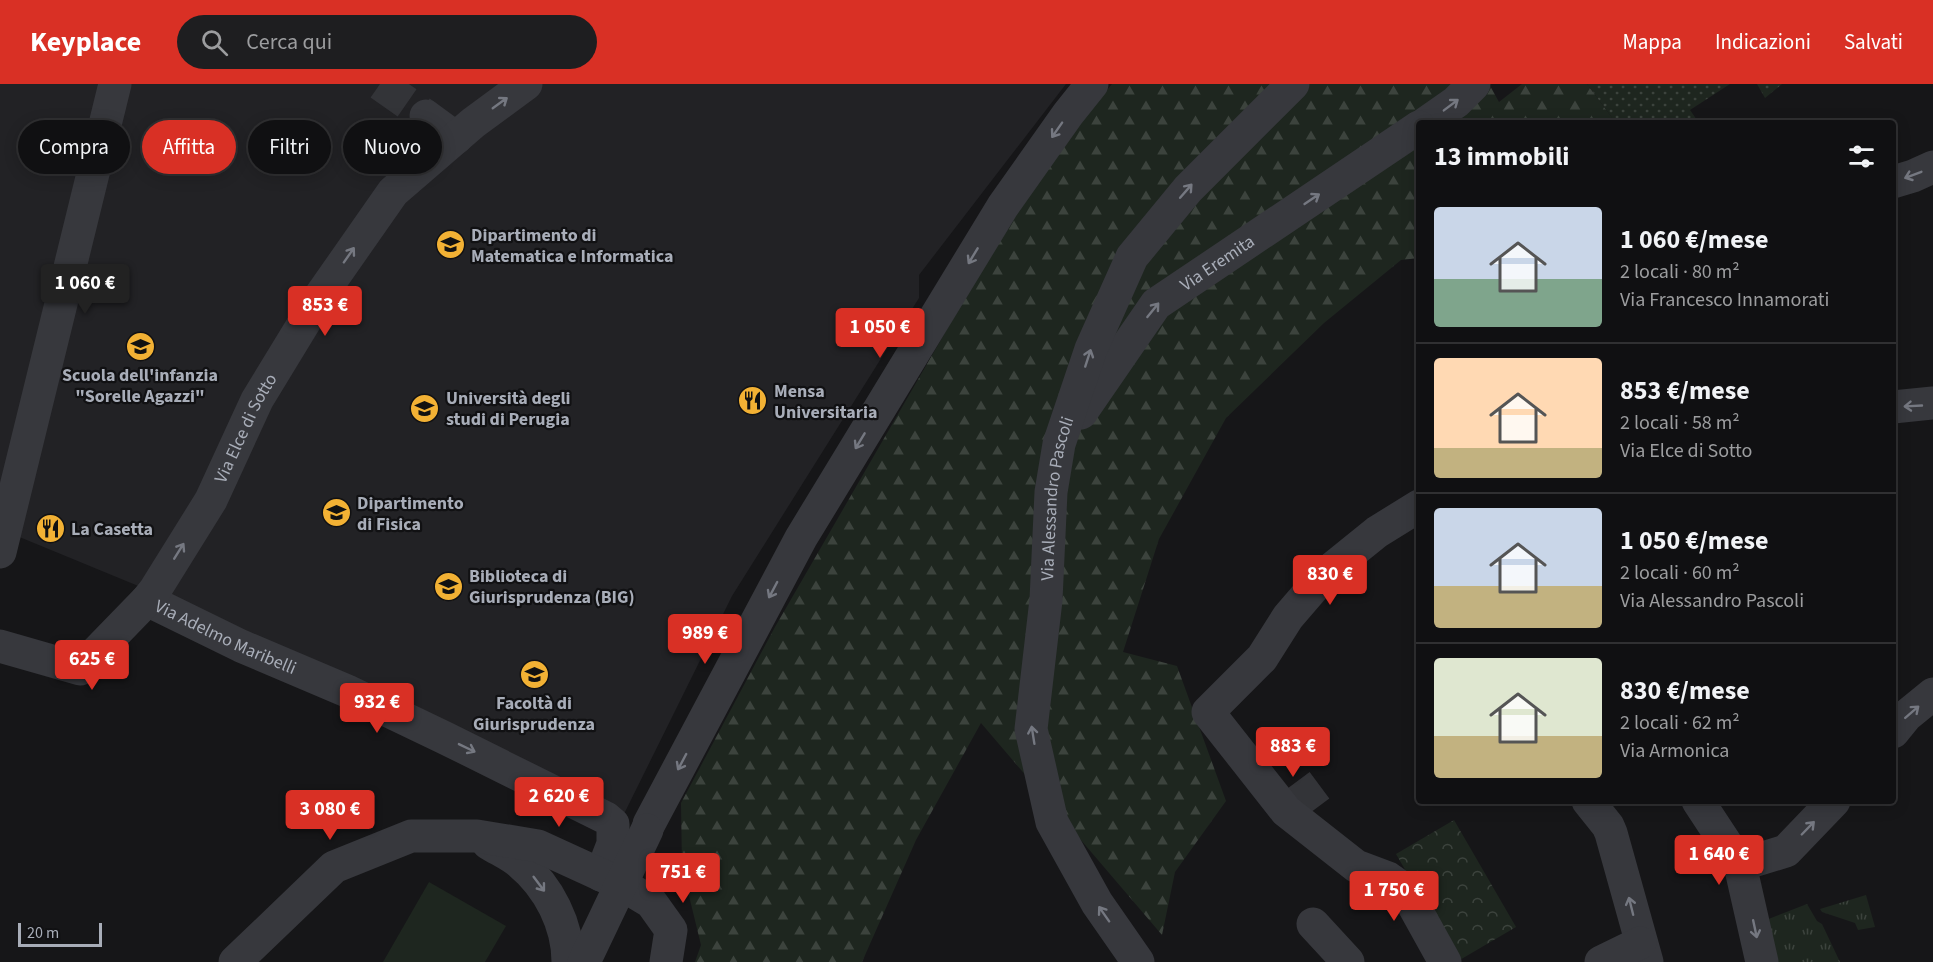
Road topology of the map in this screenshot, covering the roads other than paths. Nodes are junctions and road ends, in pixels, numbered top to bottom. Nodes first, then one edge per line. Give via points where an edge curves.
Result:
1 (115, 84) edge
2 (526, 84) edge
3 (1092, 84) edge
4 (1293, 84) edge
5 (1474, 84) edge
6 (426, 116) tunnel mouth
7 (1430, 120) edge
8 (1416, 129) edge
9 (456, 138) junction
10 (1933, 167) edge
11 (1896, 181) edge
12 (1933, 403) edge
13 (1896, 407) edge
14 (1059, 444) junction
15 (1416, 508) edge
16 (2, 540) edge
17 (147, 600) junction
18 (0, 646) edge
19 (1933, 694) edge
20 (1896, 728) edge
21 (1590, 804) edge
22 (1700, 804) edge
23 (1831, 804) edge
24 (477, 836) junction
25 (1740, 865) junction
26 (611, 880) junction
27 (1313, 924) dead end
28 (1643, 952) edge
29 (235, 962) edge
30 (568, 962) edge
31 (584, 962) edge
32 (666, 962) edge
33 (1138, 962) edge
34 (1348, 962) edge
35 (1444, 962) edge
36 (1601, 962) edge
37 (1762, 962) edge

1 - 16 street
9 -> 2 street, Via Elce di Sotto
3 -> 26 street via 1003,206 801,538 648,827
14 -> 4 street, Via Alessandro Pascoli via 1091,349 1132,257 1188,189
7 -> 5 street
6 - 9 street
14 -> 8 street, Via Eremita via 1156,304
17 -> 9 street, Via Elce di Sotto via 211,500 257,400 321,295 393,192
10 -> 11 street
12 -> 13 street
33 -> 14 street, Via Alessandro Pascoli via 1097,903 1052,822 1031,729 1046,600 1051,492
15 - 35 street via 1377,532 1324,574 1288,617 1262,658 1208,711 1289,808 1356,866 1388,878 1405,890
17 - 18 street, Via Adelmo Maribelli via 80,669
17 -> 26 street, Via Adelmo Maribelli via 406,719 606,818 612,824
20 -> 19 street
28 -> 21 street via 1617,849 1608,826
22 - 25 street
25 -> 23 street via 1786,851
24 - 26 street via 538,846
24 - 29 street via 411,836 334,867
24 -> 30 street via 521,863 538,882 559,914
25 -> 37 street
26 - 31 street
26 - 32 street via 651,902 671,930
27 - 34 street
28 - 36 street

